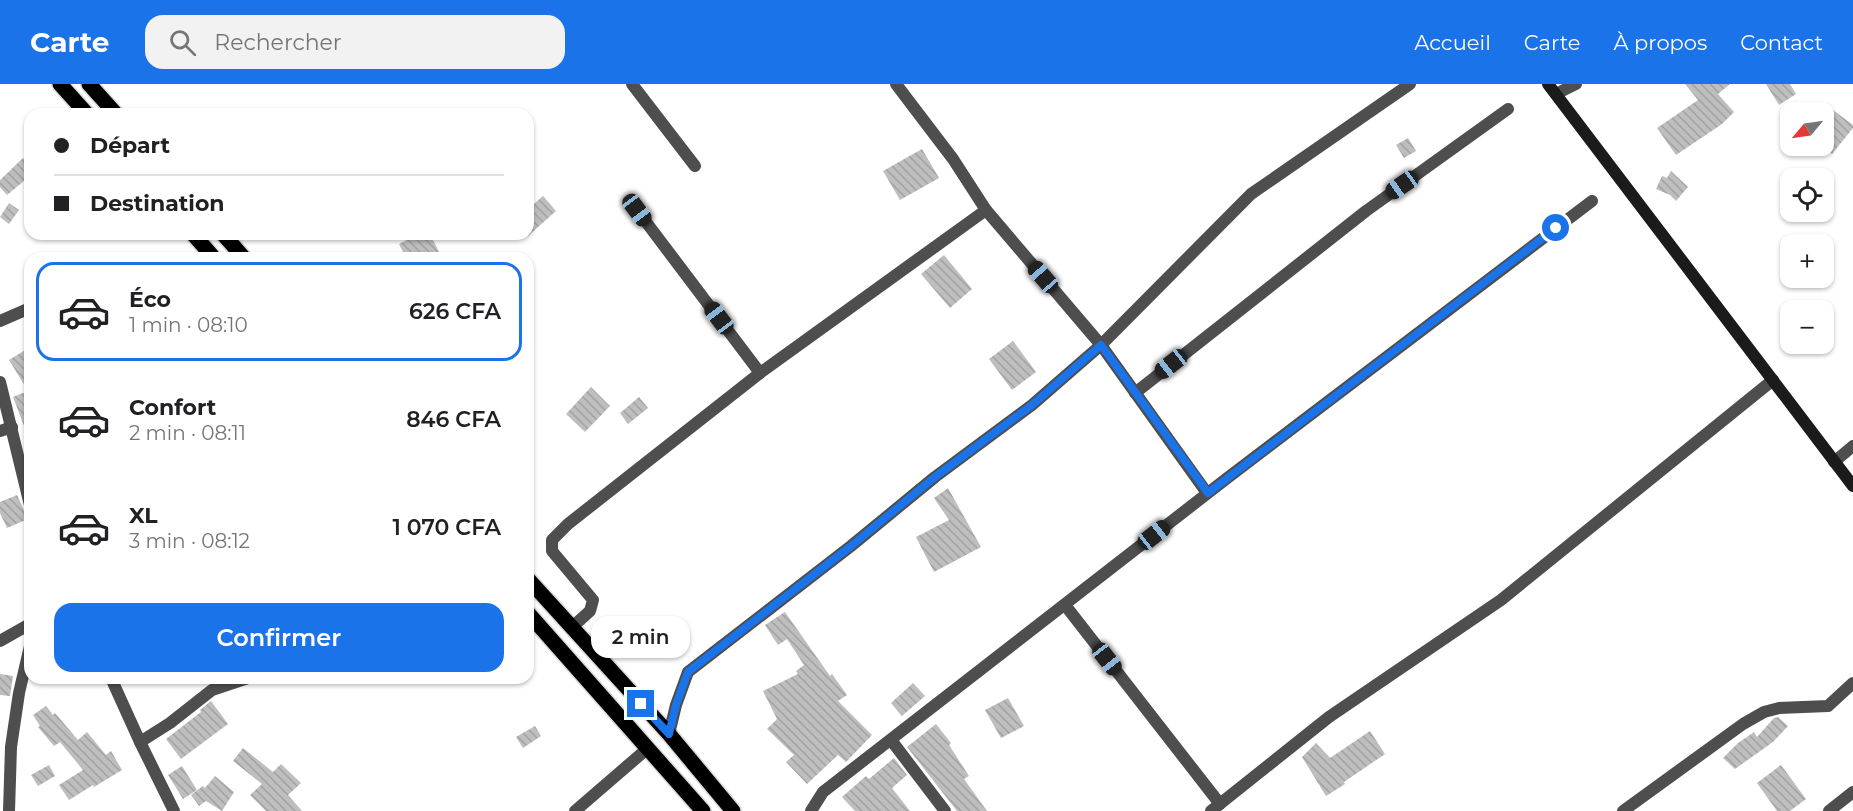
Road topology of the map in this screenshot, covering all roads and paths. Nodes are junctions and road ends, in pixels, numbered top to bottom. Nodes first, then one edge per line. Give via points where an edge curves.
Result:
1 (60, 84) edge
2 (89, 84) edge
3 (632, 84) edge
4 (896, 84) edge
5 (1410, 84) edge
6 (1548, 84) edge
7 (1576, 84) edge
8 (1556, 94) junction
9 (82, 108) edge
10 (111, 108) edge
11 (1508, 109) dead end
12 (695, 166) dead end
13 (1592, 201) dead end
14 (637, 210) dead end
15 (986, 210) junction
16 (198, 240) edge
17 (228, 240) edge
18 (209, 252) edge
19 (239, 252) edge
20 (24, 311) edge
21 (0, 321) edge
22 (1101, 345) junction
23 (760, 372) junction
24 (1773, 380) junction
25 (0, 382) edge
26 (1135, 393) junction
27 (6, 429) edge
28 (1853, 446) edge
29 (1834, 462) junction
30 (24, 486) edge
31 (1853, 486) edge
32 (1208, 493) junction
33 (534, 586) edge
34 (1065, 605) junction
35 (534, 620) edge
36 (24, 627) edge
37 (571, 628) junction
38 (0, 641) edge
39 (24, 672) edge
40 (1853, 683) edge
41 (114, 684) edge
42 (230, 684) edge
43 (669, 734) junction
44 (891, 741) junction
45 (140, 742) junction
46 (5, 747) edge
47 (648, 748) junction
48 (1853, 792) edge
49 (1216, 807) edge
50 (9, 811) edge
51 (174, 811) edge
52 (575, 811) edge
53 (703, 811) edge
54 (733, 811) edge
55 (811, 811) edge
56 (945, 811) edge
57 (1623, 811) edge
58 (1829, 811) edge

1 - 9 main road
2 - 10 main road
3 - 12 street
4 - 15 street
5 - 22 street via 1251,194
6 - 8 street
7 - 8 street
8 - 24 street
11 - 26 street via 1366,211
13 - 32 street
14 - 23 street
15 - 22 street
15 - 23 street
16 - 18 main road
17 - 19 main road
20 - 21 street
22 - 26 street
22 - 43 street via 1032,405 688,672
23 - 37 street via 552,540 552,551 592,600 590,611
24 - 29 street
24 - 49 street via 1501,600 1329,717
25 - 27 street
26 - 32 street
27 - 30 street
28 - 29 street
29 - 31 street
32 - 34 street
33 - 37 main road
34 - 44 street
34 - 49 street
35 - 47 main road
36 - 38 street
37 - 43 main road
39 - 46 street
40 - 57 street via 1828,706 1764,712
41 - 45 street
42 - 45 street via 212,690
43 - 54 main road
44 - 55 street via 823,792
44 - 56 street
45 - 51 street
46 - 50 street
47 - 52 street
47 - 53 main road
48 - 58 street

